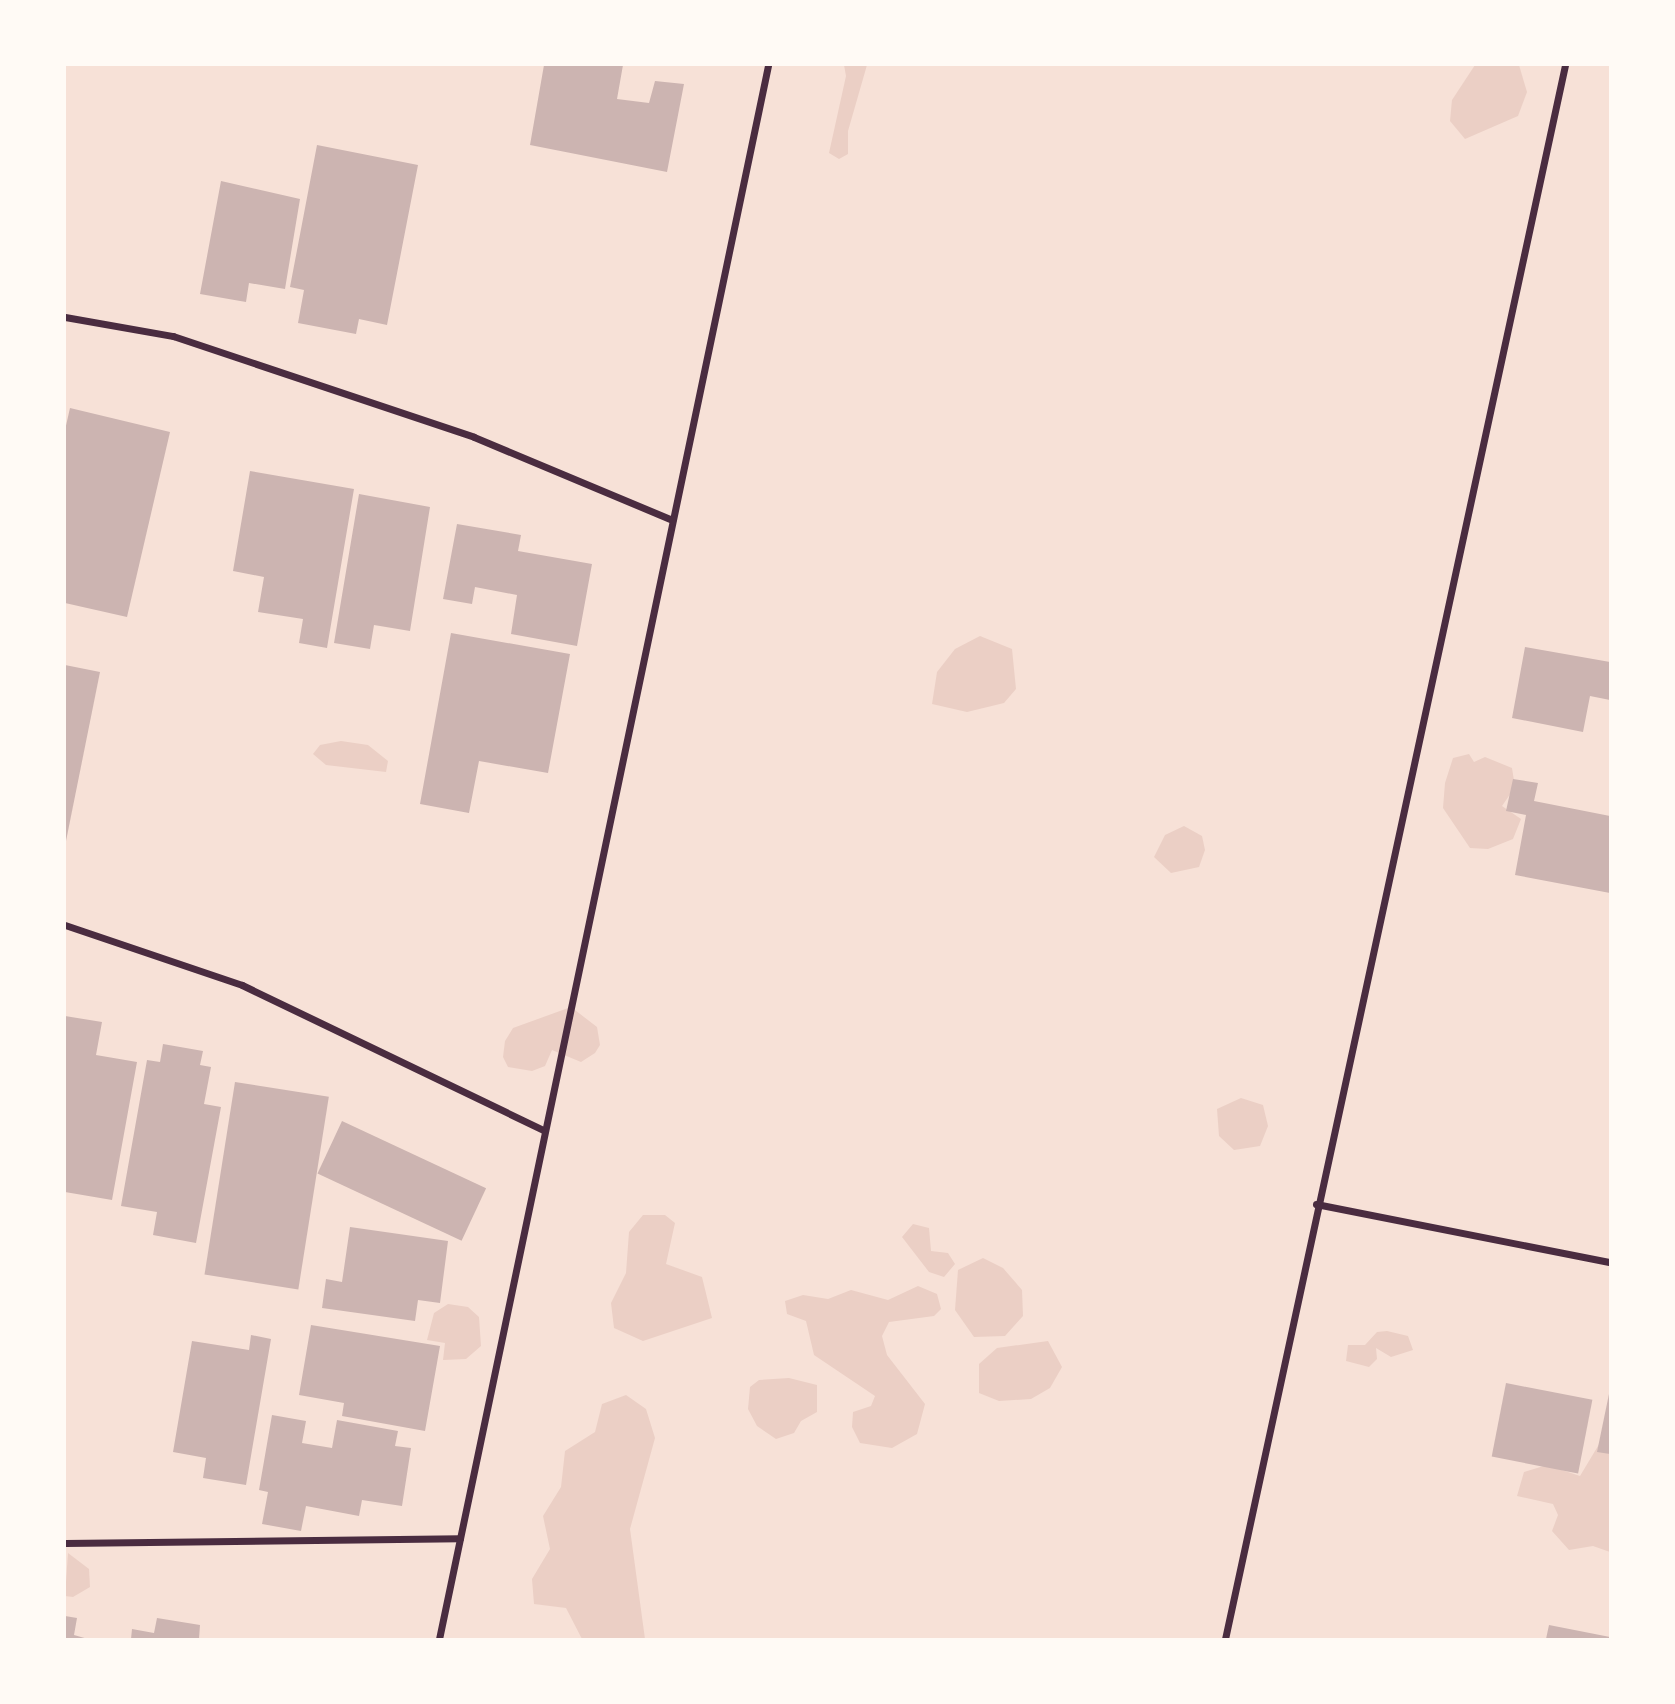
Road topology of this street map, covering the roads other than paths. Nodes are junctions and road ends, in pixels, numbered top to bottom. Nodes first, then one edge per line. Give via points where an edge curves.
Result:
1 (768, 65) edge
2 (1565, 65) edge
3 (65, 317) edge
4 (672, 520) junction
5 (65, 925) edge
6 (543, 1130) junction
7 (1316, 1204) junction
8 (1610, 1262) edge
9 (460, 1538) junction
10 (65, 1543) edge
11 (439, 1639) edge
12 (1225, 1639) edge

1 - 4 street
2 - 7 street
3 - 4 street via 173,336 213,349 474,437
4 - 6 street
5 - 6 street via 242,985
6 - 9 street
7 - 8 street
7 - 12 street
9 - 10 street
9 - 11 street

